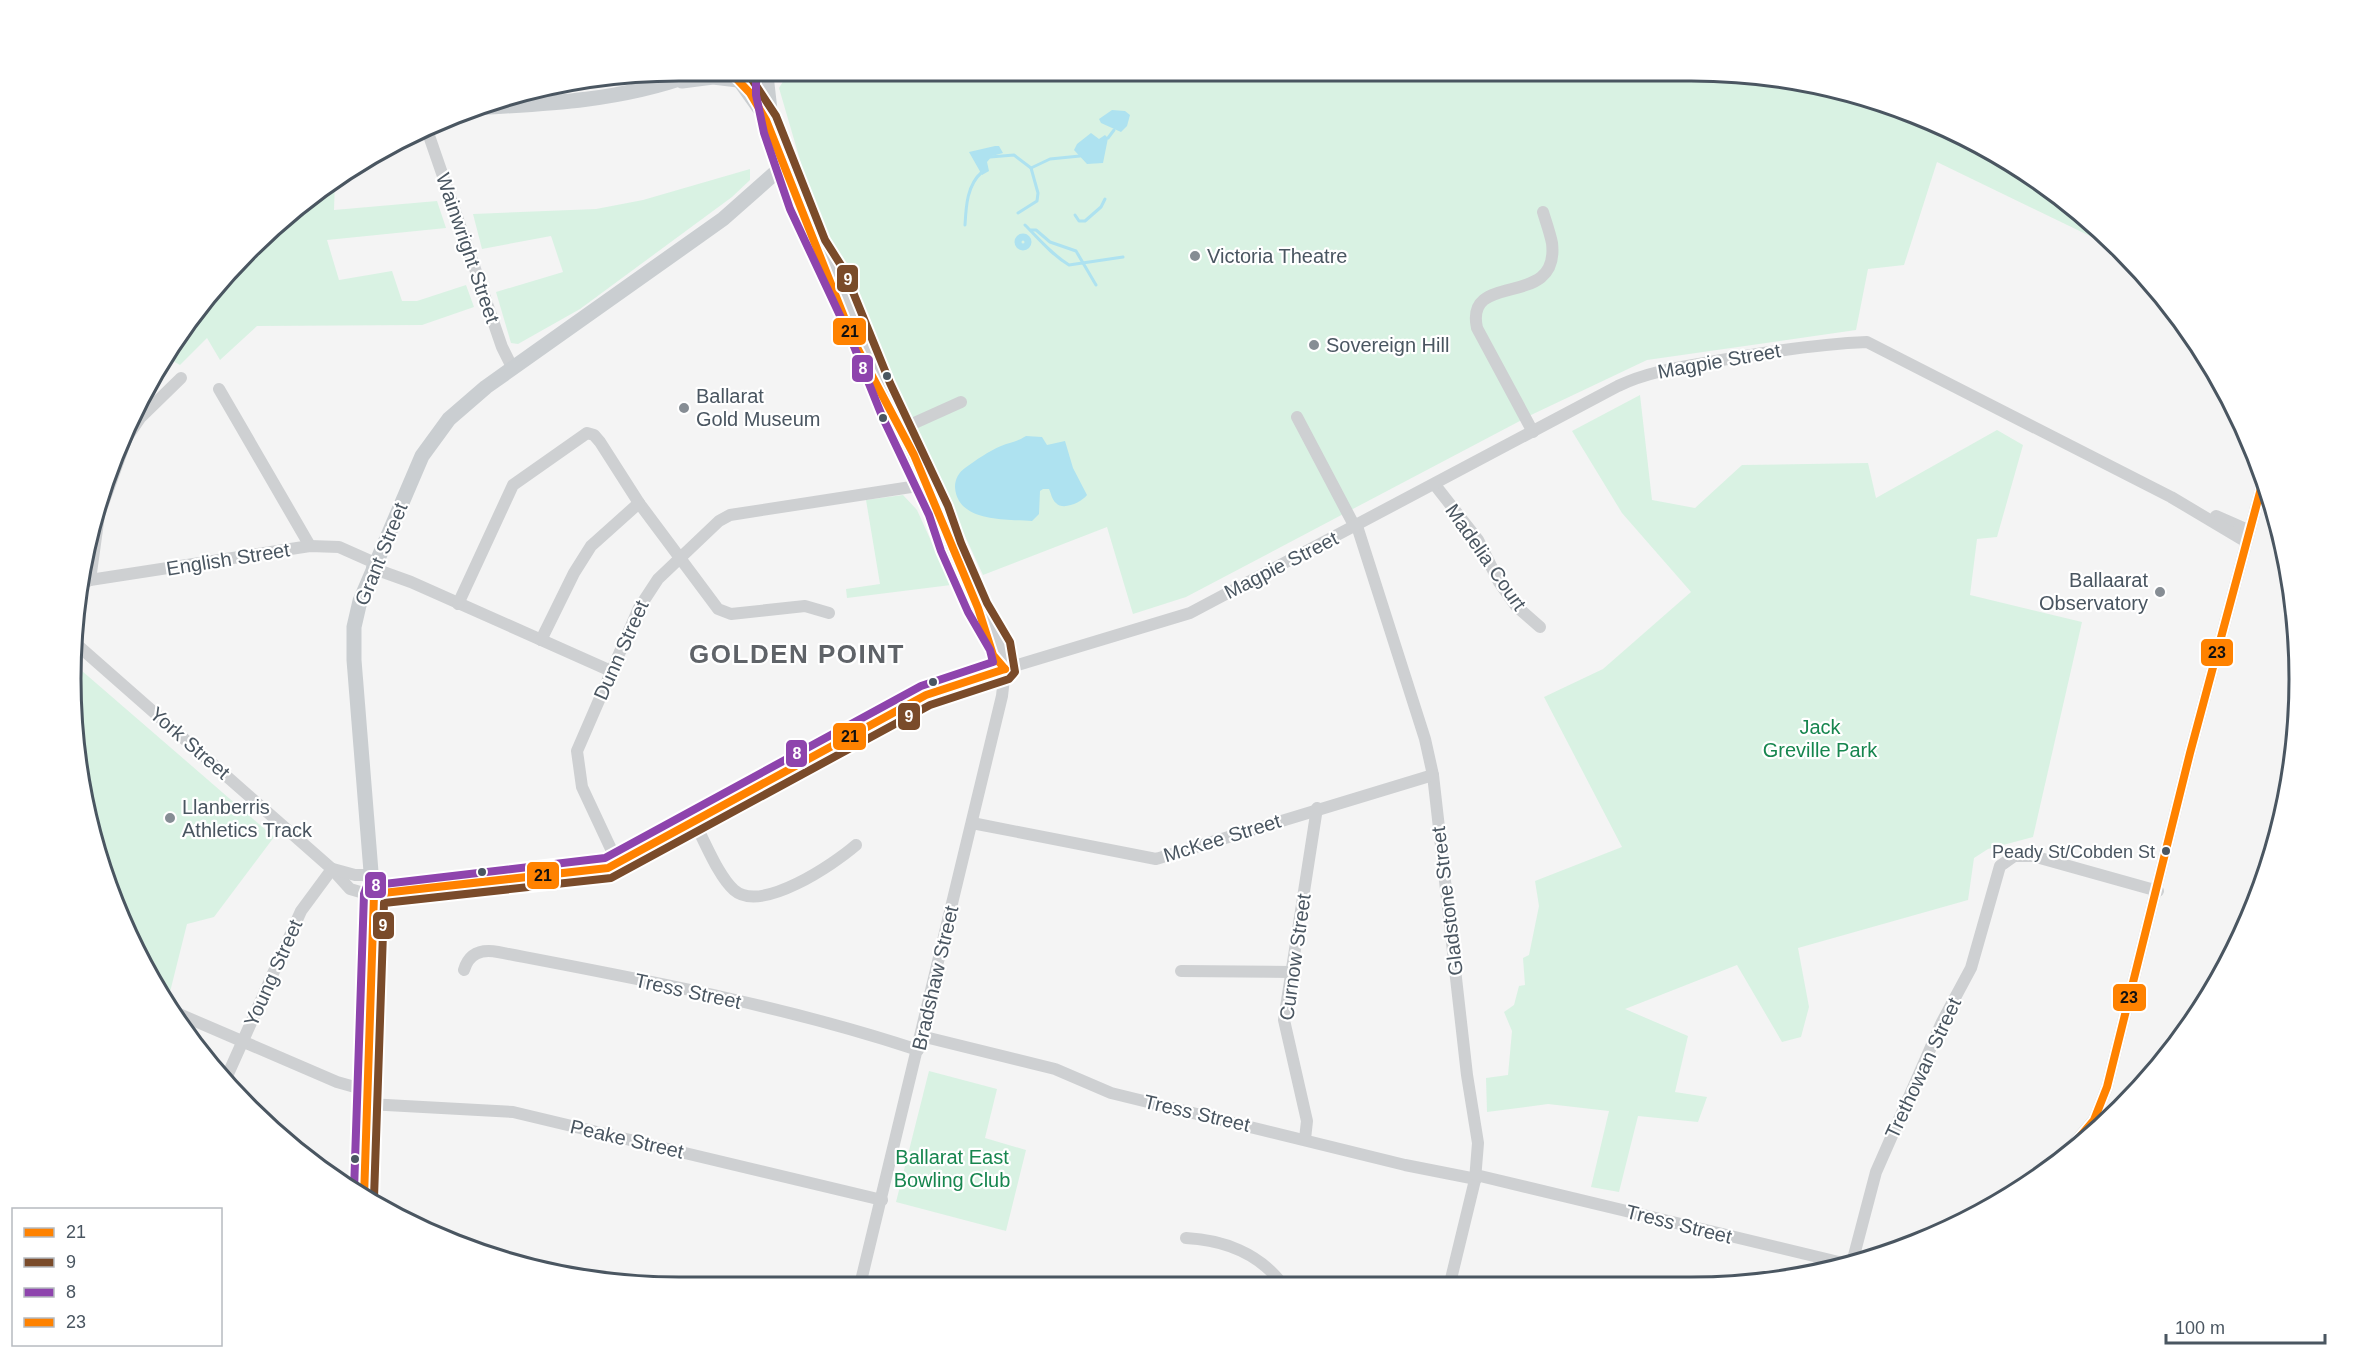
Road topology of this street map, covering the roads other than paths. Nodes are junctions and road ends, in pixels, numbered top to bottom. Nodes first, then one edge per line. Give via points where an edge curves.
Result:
1 (675, 81) edge
2 (687, 81) edge
3 (739, 81) edge
4 (766, 81) edge
5 (667, 84) junction
6 (511, 105) edge
7 (429, 136) edge
8 (783, 162) junction
9 (1543, 212) dead end
10 (513, 369) junction
11 (182, 378) dead end
12 (219, 389) dead end
13 (961, 402) dead end
14 (891, 411) junction
15 (143, 415) edge
16 (1297, 417) dead end
17 (900, 429) junction
18 (1533, 432) junction
19 (922, 485) junction
20 (1435, 485) junction
21 (2260, 495) edge
22 (639, 504) junction
23 (1356, 526) junction
24 (2247, 536) junction
25 (310, 546) junction
26 (681, 557) junction
27 (374, 565) junction
28 (89, 581) edge
29 (458, 604) junction
30 (829, 613) dead end
31 (1540, 627) dead end
32 (541, 640) junction
33 (82, 649) edge
34 (1005, 669) junction
35 (611, 671) junction
36 (1433, 775) junction
37 (1317, 808) junction
38 (694, 822) junction
39 (972, 823) junction
40 (856, 844) dead end
41 (618, 864) junction
42 (332, 868) junction
43 (372, 875) junction
44 (2157, 891) junction
45 (374, 895) junction
46 (464, 970) dead end
47 (1181, 971) dead end
48 (1290, 972) junction
49 (186, 1017) edge
50 (921, 1036) junction
51 (243, 1041) junction
52 (918, 1050) junction
53 (229, 1073) edge
54 (368, 1097) junction
55 (2097, 1115) joint
56 (2087, 1127) edge
57 (1305, 1139) junction
58 (1476, 1177) junction
59 (364, 1187) edge
60 (882, 1200) junction
61 (1185, 1238) dead end
62 (1854, 1254) edge
63 (1832, 1260) edge
64 (862, 1277) edge
65 (1276, 1277) edge
66 (1451, 1277) edge

1 - 5 main road
2 - 5 main road
3 - 8 main road via 762,112
4 - 8 main road via 769,111
5 - 6 main road via 588,100
7 - 10 street, Wainwright Street
8 - 10 main road, Grant Street via 723,219
8 - 14 street via 824,272
9 - 18 street via 1551,243 1546,273 1530,285 1490,295 1481,303 1476,320
10 - 27 main road, Grant Street via 467,402 433,438
11 - 15 street
12 - 25 street
13 - 17 street
14 - 17 street
14 - 19 street
16 - 23 street, Gladstone Street
17 - 19 street
18 - 20 street, Magpie Street
18 - 24 street, Magpie Street via 1650,373 1816,345 1867,342
19 - 26 street, Dunn Street via 730,515
19 - 34 street via 939,511 993,655
20 - 23 street, Magpie Street
20 - 31 street, Madelia Court via 1478,540 1516,606
21 - 24 street
22 - 26 street
22 - 29 street via 600,442 591,434 583,434 513,485
22 - 32 street via 591,546
23 - 34 street, Magpie Street via 1190,613
23 - 36 street, Gladstone Street
24 - 44 street
25 - 27 street, English Street via 339,547
25 - 28 street, English Street
26 - 30 street via 723,612 802,606
26 - 35 street, Dunn Street via 644,597
27 - 29 street, English Street
27 - 43 main road, Grant Street via 360,601 353,645
29 - 32 street, English Street
32 - 35 street, English Street
33 - 42 street, York Street
34 - 38 street, Magpie Street via 926,695
34 - 39 street, Bradshaw Street
35 - 41 street, Dunn Street via 578,754 582,788
36 - 37 street, McKee Street
36 - 58 street, Gladstone Street via 1477,1136
37 - 39 street, McKee Street via 1156,859
37 - 48 street, Curnow Street
38 - 40 street via 728,883 744,896 756,898 772,894 836,861
38 - 41 street, Magpie Street
39 - 50 street, Bradshaw Street
41 - 45 street, Magpie Street via 590,871
42 - 43 street, York Street via 352,875
42 - 45 street, York Street via 351,890
42 - 51 street, Young Street via 301,911
43 - 45 main road, Grant Street
44 - 55 street
44 - 62 street, Trethowan Street via 2027,855 2009,858 1996,873 1971,968 1942,1022 1876,1172
45 - 54 main road, Grant Street
46 - 52 street, Tress Street via 474,954 498,952 781,1011
47 - 48 street
48 - 57 street, Curnow Street via 1284,1027 1307,1121
49 - 51 street, Peake Street
50 - 52 street, Bradshaw Street
50 - 57 street, Tress Street via 1055,1069 1111,1093
51 - 53 street, Young Street
51 - 54 street, Peake Street
52 - 60 street, Bradshaw Street
54 - 59 main road, Grant Street
54 - 60 street, Peake Street via 513,1112
55 - 56 street
57 - 58 street, Tress Street via 1424,1169
58 - 63 street, Tress Street
58 - 66 street, Gladstone Street
60 - 64 street, Bradshaw Street
61 - 65 street via 1244,1252

